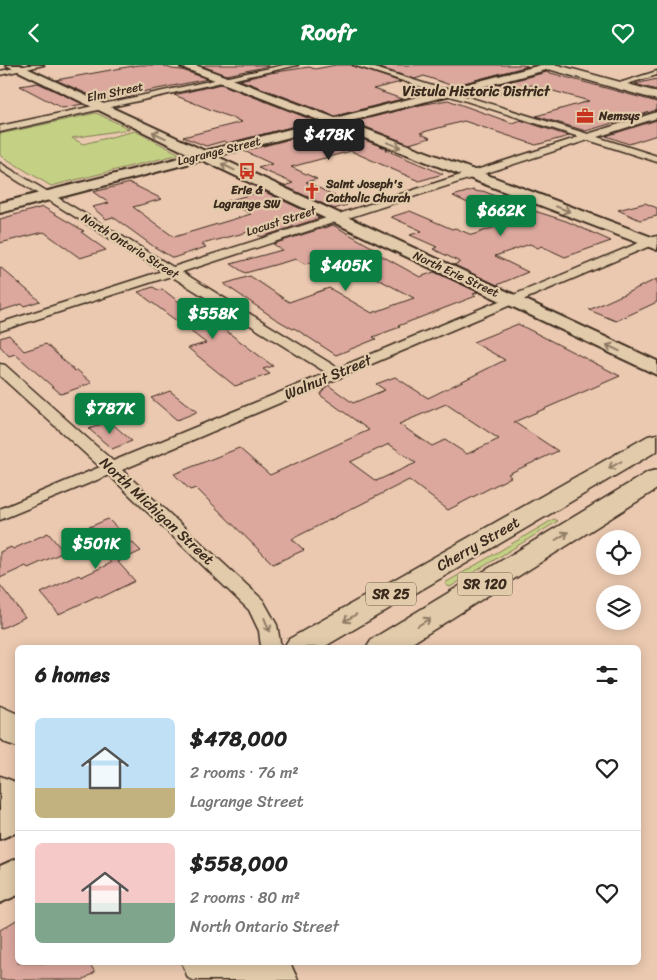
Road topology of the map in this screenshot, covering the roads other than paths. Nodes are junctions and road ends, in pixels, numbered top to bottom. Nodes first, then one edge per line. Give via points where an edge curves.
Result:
1 (40, 65) edge
2 (185, 65) edge
3 (294, 65) edge
4 (357, 65) edge
5 (550, 65) edge
6 (15, 67) edge
7 (0, 73) edge
8 (657, 73) edge
9 (223, 80) junction
10 (617, 85) junction
11 (445, 93) junction
12 (657, 96) edge
13 (100, 107) junction
14 (657, 115) edge
15 (332, 122) junction
16 (0, 129) edge
17 (588, 137) junction
18 (204, 155) junction
19 (657, 159) edge
20 (0, 166) edge
21 (471, 174) junction
22 (48, 195) junction
23 (0, 208) edge
24 (336, 218) junction
25 (654, 242) edge
26 (171, 272) junction
27 (511, 300) junction
28 (0, 327) edge
29 (0, 368) edge
30 (657, 369) edge
31 (336, 373) junction
32 (657, 441) edge
33 (111, 468) junction
34 (657, 478) edge
35 (0, 515) edge
36 (271, 645) edge
37 (303, 645) edge
38 (386, 645) edge
39 (0, 719) edge
40 (15, 731) edge
41 (0, 792) edge
42 (15, 805) edge
43 (15, 815) edge
44 (0, 824) edge
45 (15, 877) edge
46 (0, 886) edge
47 (207, 965) edge
48 (266, 972) edge

1 - 6 street
2 - 9 street
3 - 9 street, Elm Street
4 - 11 street
5 - 10 main road
5 - 11 street, Lagrange Street
6 - 7 street
6 - 13 street, North Erie Street
8 - 10 street
9 - 13 street, Elm Street
9 - 15 street
10 - 12 main road
11 - 15 street, Lagrange Street
11 - 17 street
13 - 16 street, Elm Street
18 -> 13 street, North Erie Street
14 - 17 street, Locust Street
15 - 18 street, Lagrange Street
15 -> 21 street
17 - 19 street
17 - 21 street, Locust Street
18 - 22 street, Lagrange Street
24 -> 18 street, North Erie Street
20 - 22 street, North Ontario Street
21 - 24 street, Locust Street
21 -> 25 street
22 - 23 street, Lagrange Street
22 - 26 street, North Ontario Street
24 - 26 street, Locust Street
24 - 27 street, North Erie Street
25 - 27 street, Walnut Street
26 - 28 street, Locust Street
26 - 31 street, North Ontario Street
30 -> 27 street, North Erie Street
27 - 31 street, Walnut Street
29 - 33 street, North Michigan Street
31 - 33 street, Walnut Street
32 -> 37 main road, Cherry Street / SR 25
33 - 35 street, Walnut Street
33 -> 36 street, North Michigan Street via 256,605 270,634
38 -> 34 main road, SR 120
39 - 40 main road
41 - 42 main road
43 - 44 street
45 - 46 street
47 - 48 main road

